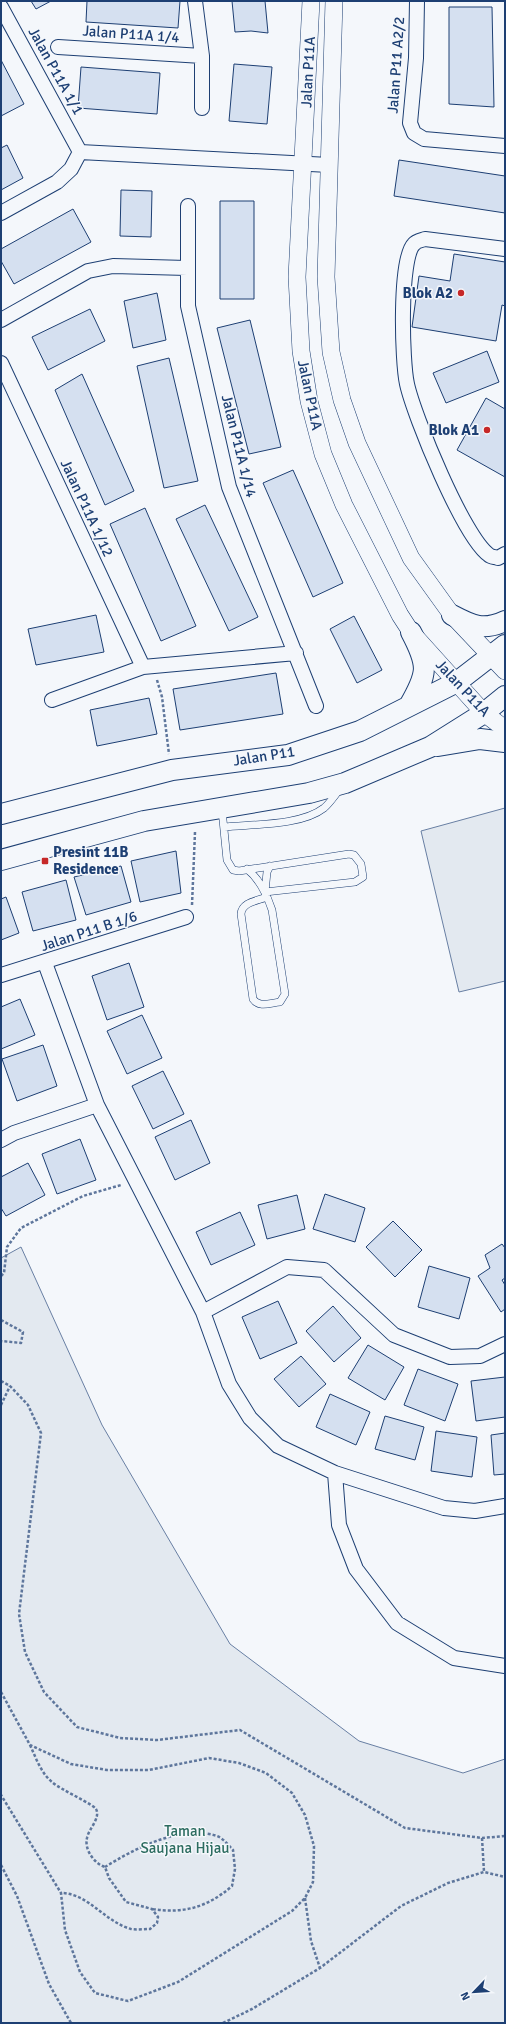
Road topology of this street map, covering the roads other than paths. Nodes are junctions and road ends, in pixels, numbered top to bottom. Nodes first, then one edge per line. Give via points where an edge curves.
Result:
1 (196, 1) edge
2 (311, 1) edge
3 (334, 1) edge
4 (417, 1) edge
5 (1, 7) edge
6 (58, 46) dead end
7 (202, 56) junction
8 (202, 108) dead end
9 (505, 146) edge
10 (80, 152) junction
11 (303, 164) junction
12 (329, 165) junction
13 (188, 206) dead end
14 (1, 213) edge
15 (505, 249) edge
16 (187, 268) junction
17 (1, 320) edge
18 (1, 363) edge
19 (501, 556) edge
20 (452, 615) junction
21 (505, 621) edge
22 (411, 632) junction
23 (498, 651) edge
24 (296, 653) junction
25 (148, 666) junction
26 (505, 671) edge
27 (457, 682) junction
28 (505, 696) edge
29 (52, 700) dead end
30 (316, 706) dead end
31 (410, 706) junction
32 (484, 713) junction
33 (505, 729) edge
34 (505, 742) edge
35 (430, 747) junction
36 (345, 783) junction
37 (222, 807) junction
38 (1, 814) edge
39 (224, 827) junction
40 (1, 860) edge
41 (270, 866) junction
42 (247, 869) junction
43 (266, 895) junction
44 (186, 917) road end
45 (45, 963) junction
46 (1, 975) edge
47 (96, 1105) junction
48 (1, 1140) edge
49 (203, 1312) junction
50 (505, 1344) edge
51 (335, 1473) junction
52 (505, 1506) edge
53 (505, 1666) edge

1 - 7 street
2 - 11 street, Jalan P11A
3 - 12 street, Jalan P11A
4 - 9 street, Jalan P11 A2/2 via 416,58 410,123 414,133 424,139
5 - 10 street, Jalan P11A 1/1
6 - 7 street, Jalan P11A 1/4
7 - 8 street
10 - 11 street
10 - 14 street via 71,169 56,182
11 - 12 street
11 - 22 street, Jalan P11A via 297,277 301,352 309,402 323,454 344,505 378,574
12 - 20 street, Jalan P11A via 326,278 331,352 342,400 357,443 411,558
13 - 16 street, Jalan P11A 1/14
15 - 19 street via 425,238 414,244 408,255 401,328 407,384 433,457 466,525 489,555
16 - 17 street via 114,266 88,271
16 - 24 street, Jalan P11A 1/14 via 188,306 229,487
18 - 25 street, Jalan P11A 1/12
20 - 21 main road via 475,627 493,627
20 - 23 street, Jalan P11A
22 - 27 street, Jalan P11A
22 - 31 main road via 426,667 423,683
23 - 26 street, Jalan P11A
23 - 27 main road, Jalan P11
24 - 25 street
24 - 30 street, Jalan P11A 1/14
25 - 29 street
27 - 31 main road, Jalan P11
27 - 32 street, Jalan P11A
28 - 32 main road
31 - 38 main road, Jalan P11 via 360,732 288,754 172,770
32 - 33 street, Jalan P11A
32 - 35 main road
34 - 35 main road via 480,739
35 - 36 main road
36 - 37 main road via 309,793
36 - 39 lane via 324,808 308,816
37 - 39 lane
37 - 40 main road via 144,821
39 - 42 lane via 230,867 233,870
41 - 42 lane
41 - 43 lane via 266,872
41 - 43 lane via 349,854 358,858 362,877 355,882
42 - 43 lane via 258,880
43 - 43 lane via 272,910 285,994 280,1002 260,1005 253,999 241,909
44 - 45 street, Jalan P11 B 1/6
45 - 46 street, Jalan P11 B 1/6
45 - 47 street
47 - 48 street
47 - 49 street
49 - 50 street via 288,1266 324,1270 394,1335 450,1356 480,1356
49 - 51 street via 229,1384 250,1418 278,1446
51 - 52 street via 444,1508 475,1511
51 - 53 street via 339,1525 356,1570 397,1623 454,1658

